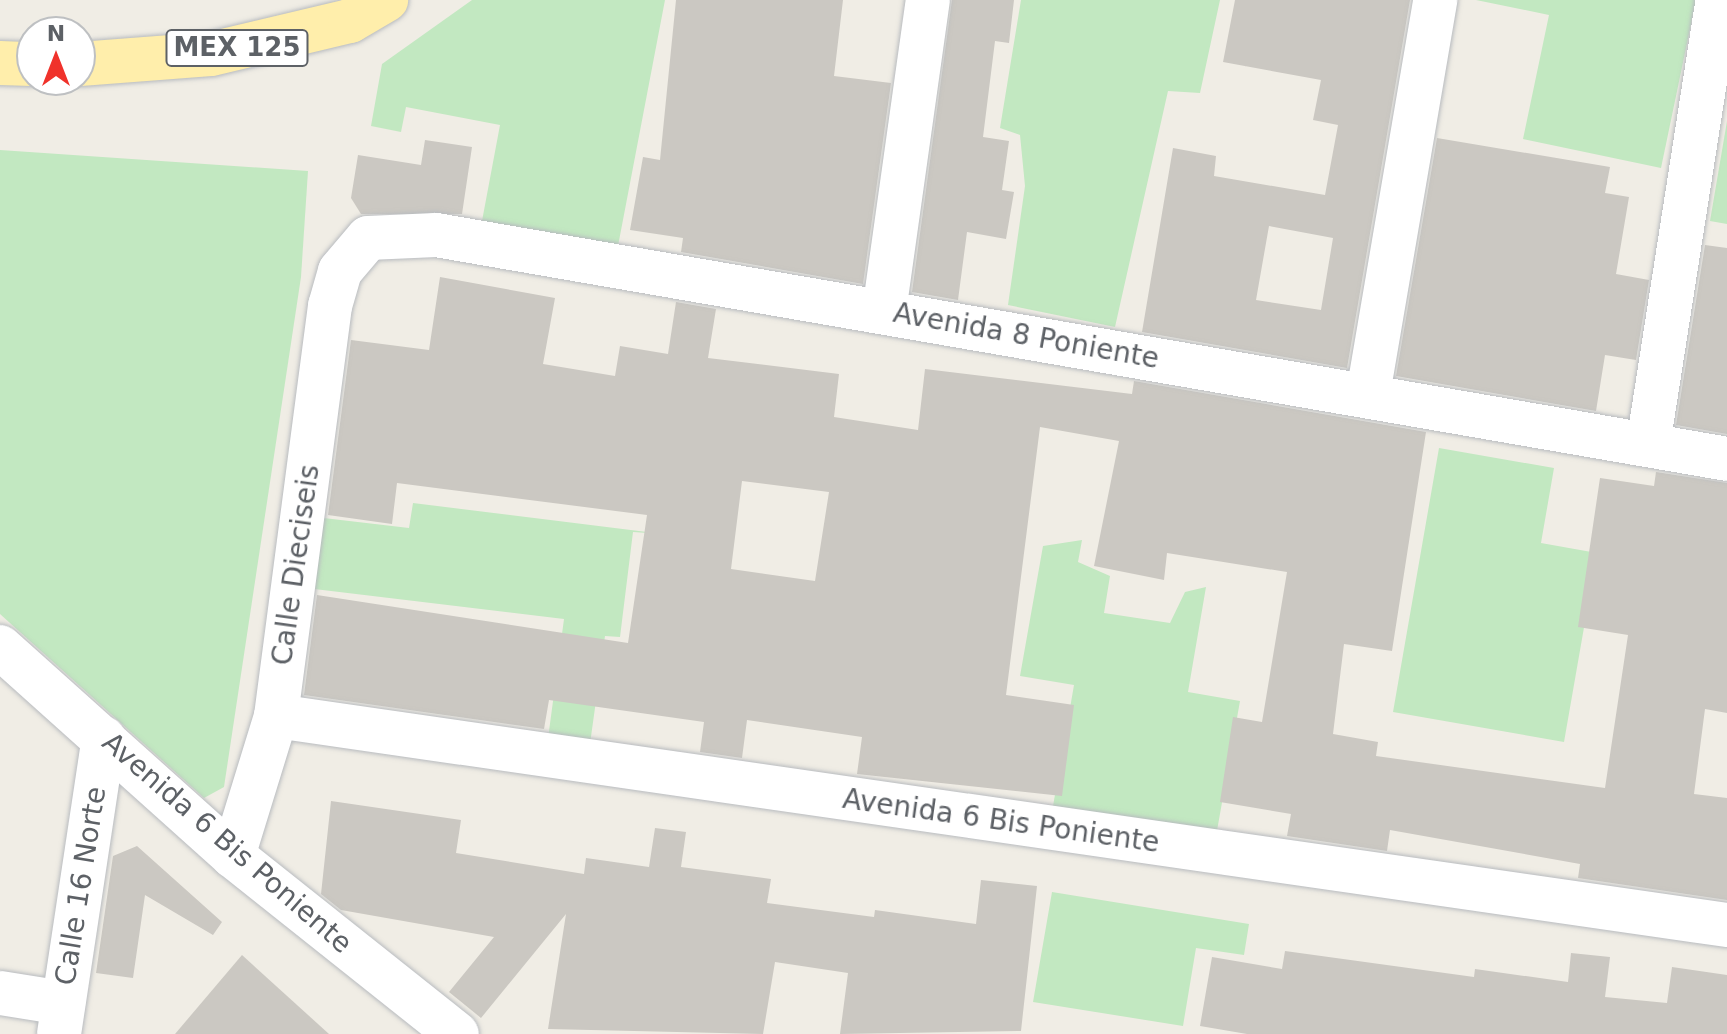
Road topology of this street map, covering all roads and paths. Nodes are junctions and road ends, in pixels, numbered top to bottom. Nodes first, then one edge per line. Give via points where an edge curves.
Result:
1 (386, 0) edge
2 (928, 0) edge
3 (1435, 0) edge
4 (1718, 0) edge
5 (96, 63) edge
6 (340, 271) joint
7 (884, 312) junction
8 (1368, 394) junction
9 (1648, 445) junction
10 (1727, 459) edge
11 (0, 647) edge
12 (276, 716) junction
13 (104, 738) junction
14 (233, 856) junction
15 (1727, 925) edge
16 (0, 993) edge
17 (61, 1019) edge
18 (457, 1034) edge

1 - 5 main road, MEX 125 via 350,21 211,54
2 - 7 street
3 - 8 street
4 - 9 street
6 - 7 street, Avenida 8 Poniente via 368,238 436,235
6 - 12 street, Calle Dieciseis
7 - 8 street, Avenida 8 Poniente
8 - 9 street, Avenida 8 Poniente
9 - 10 street, Avenida 8 Poniente
11 - 13 street, Avenida 6 Bis Poniente
12 - 14 street, Calle Dieciseis
12 - 15 street, Avenida 6 Bis Poniente
13 - 14 street, Avenida 6 Bis Poniente
13 - 17 street, Calle 16 Norte
14 - 18 street, Avenida 6 Bis Poniente
16 - 17 street

